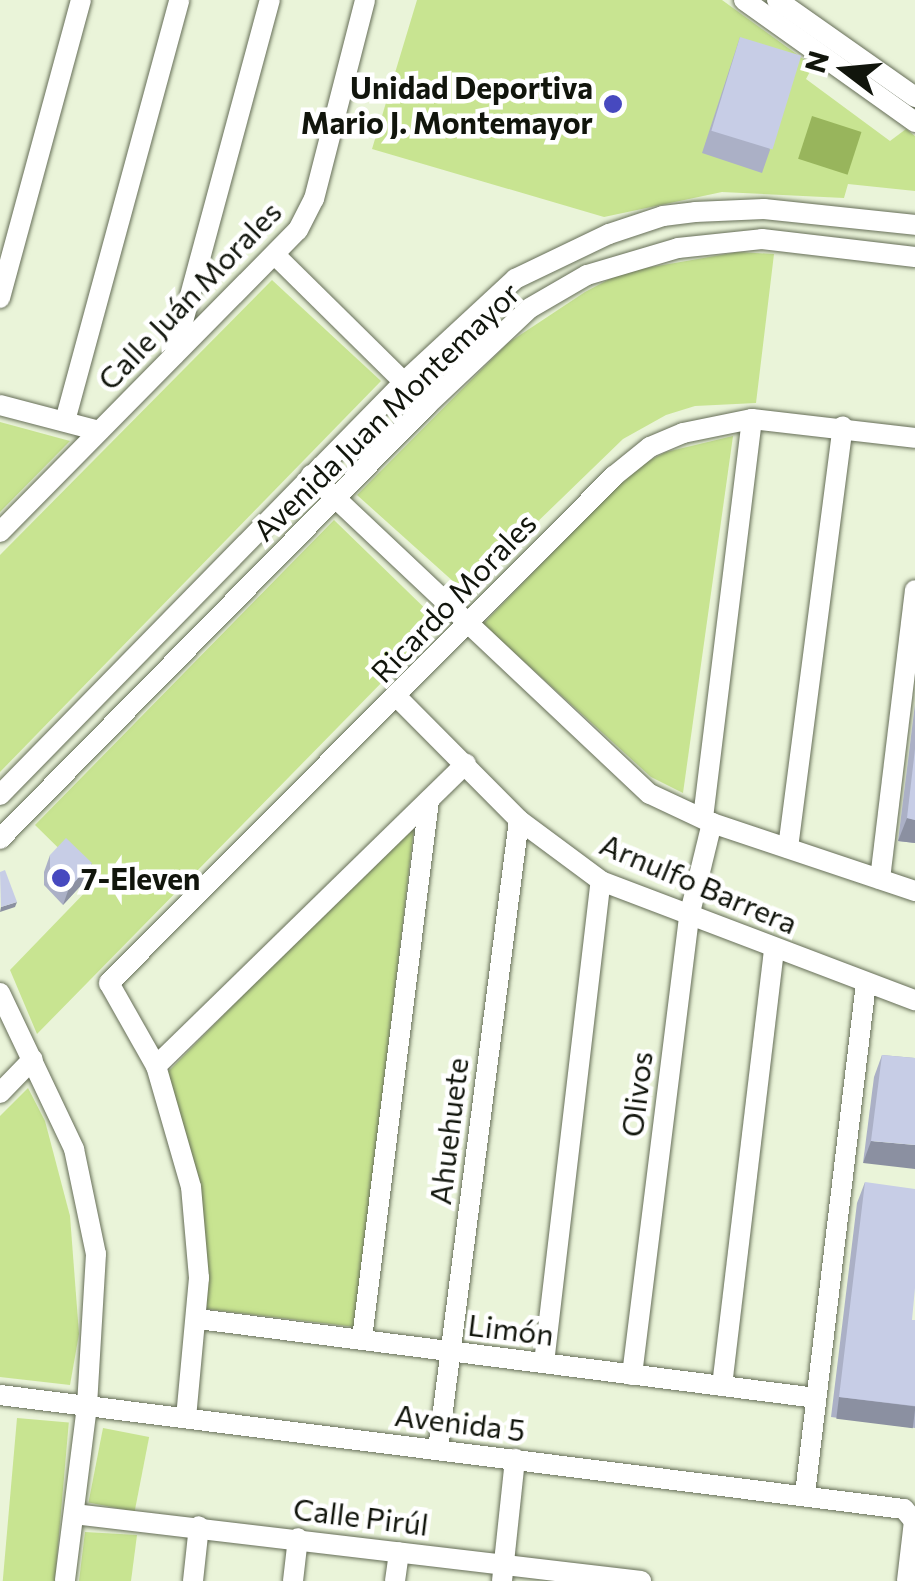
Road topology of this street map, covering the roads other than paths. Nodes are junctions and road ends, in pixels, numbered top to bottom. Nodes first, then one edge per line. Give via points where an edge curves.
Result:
1 (81, 0) edge
2 (179, 0) edge
3 (270, 0) edge
4 (366, 0) edge
5 (744, 0) edge
6 (777, 0) edge
7 (915, 97) edge
8 (915, 122) edge
9 (764, 209) junction
10 (915, 225) edge
11 (762, 238) junction
12 (276, 256) junction
13 (915, 257) edge
14 (0, 298) edge
15 (174, 356) junction
16 (406, 380) junction
17 (0, 405) edge
18 (427, 405) junction
19 (752, 418) junction
20 (65, 421) junction
21 (843, 427) junction
22 (100, 431) junction
23 (915, 438) edge
24 (311, 475) junction
25 (336, 498) junction
26 (0, 532) edge
27 (915, 590) edge
28 (468, 625) junction
29 (398, 698) junction
30 (466, 762) junction
31 (0, 796) edge
32 (429, 800) junction
33 (519, 820) junction
34 (708, 820) junction
35 (0, 839) edge
36 (788, 848) junction
37 (880, 879) junction
38 (602, 881) junction
39 (915, 891) edge
40 (689, 917) junction
41 (774, 950) junction
42 (866, 983) junction
43 (0, 993) edge
44 (915, 1000) edge
45 (34, 1059) junction
46 (156, 1066) junction
47 (0, 1093) edge
48 (198, 1320) junction
49 (362, 1339) junction
50 (450, 1352) junction
51 (544, 1363) junction
52 (632, 1374) junction
53 (722, 1386) junction
54 (0, 1395) edge
55 (816, 1398) junction
56 (87, 1406) junction
57 (186, 1418) junction
58 (438, 1449) junction
59 (515, 1459) junction
60 (805, 1494) junction
61 (74, 1514) junction
62 (199, 1526) junction
63 (298, 1538) junction
64 (399, 1552) junction
65 (503, 1573) edge
66 (604, 1579) edge
67 (66, 1581) edge
68 (193, 1581) edge
69 (294, 1581) edge
70 (396, 1581) edge
71 (641, 1581) edge
72 (907, 1581) edge

1 - 14 street
2 - 20 street
3 - 15 street
4 - 12 street, Calle Juán Morales via 314,199
5 - 8 street
6 - 7 street
9 - 10 street, Avenida Juan Montemayor
9 - 11 street
9 - 16 street, Avenida Juan Montemayor via 663,216 540,264 494,295
11 - 13 street, Avenida Juan Montemayor
11 - 18 street, Avenida Juan Montemayor via 678,248 587,275 512,322
12 - 15 street, Calle Juán Morales
12 - 16 street
15 - 22 street, Calle Juán Morales
16 - 18 street
16 - 24 street, Avenida Juan Montemayor
17 - 20 street
18 - 25 street, Avenida Juan Montemayor
19 - 21 street, Ricardo Morales
19 - 28 street, Ricardo Morales via 650,447
19 - 34 street, Olivos
20 - 22 street
21 - 23 street, Ricardo Morales
21 - 36 street
22 - 26 street, Calle Juán Morales
24 - 25 street
24 - 31 street, Avenida Juan Montemayor
25 - 28 street
25 - 35 street, Avenida Juan Montemayor
27 - 37 street
28 - 29 street, Ricardo Morales
28 - 34 street via 630,779
29 - 30 street, Arnulfo Barrera
29 - 46 street, Ricardo Morales via 109,983
30 - 32 street
30 - 33 street, Arnulfo Barrera
32 - 46 street
32 - 49 street
33 - 38 street, Arnulfo Barrera
33 - 50 street, Ahuehuete
34 - 36 street
34 - 40 street, Olivos
36 - 37 street
37 - 39 street
38 - 40 street, Arnulfo Barrera
38 - 51 street
40 - 41 street, Arnulfo Barrera
40 - 52 street, Olivos
41 - 42 street, Arnulfo Barrera
41 - 53 street
42 - 44 street, Arnulfo Barrera
42 - 55 street
43 - 45 street
45 - 47 street
45 - 56 street via 74,1149 91,1216 97,1291
46 - 48 street via 190,1187
48 - 49 street, Limón
48 - 57 street
49 - 50 street, Limón
50 - 51 street, Limón
50 - 58 street, Ahuehuete
51 - 52 street, Limón
52 - 53 street, Limón
53 - 55 street, Limón
54 - 56 street, Avenida 5
55 - 60 street
56 - 57 street, Avenida 5
56 - 61 street
57 - 58 street, Avenida 5
58 - 59 street, Avenida 5
59 - 60 street, Avenida 5
59 - 65 street
60 - 72 street, Avenida 5 via 912,1513
61 - 62 street, Calle Pirúl
61 - 67 street
62 - 63 street, Calle Pirúl
62 - 68 street
63 - 64 street, Calle Pirúl
63 - 69 street
64 - 65 street, Calle Pirúl
64 - 70 street
65 - 66 street, Calle Pirúl
66 - 71 street, Calle Pirúl

